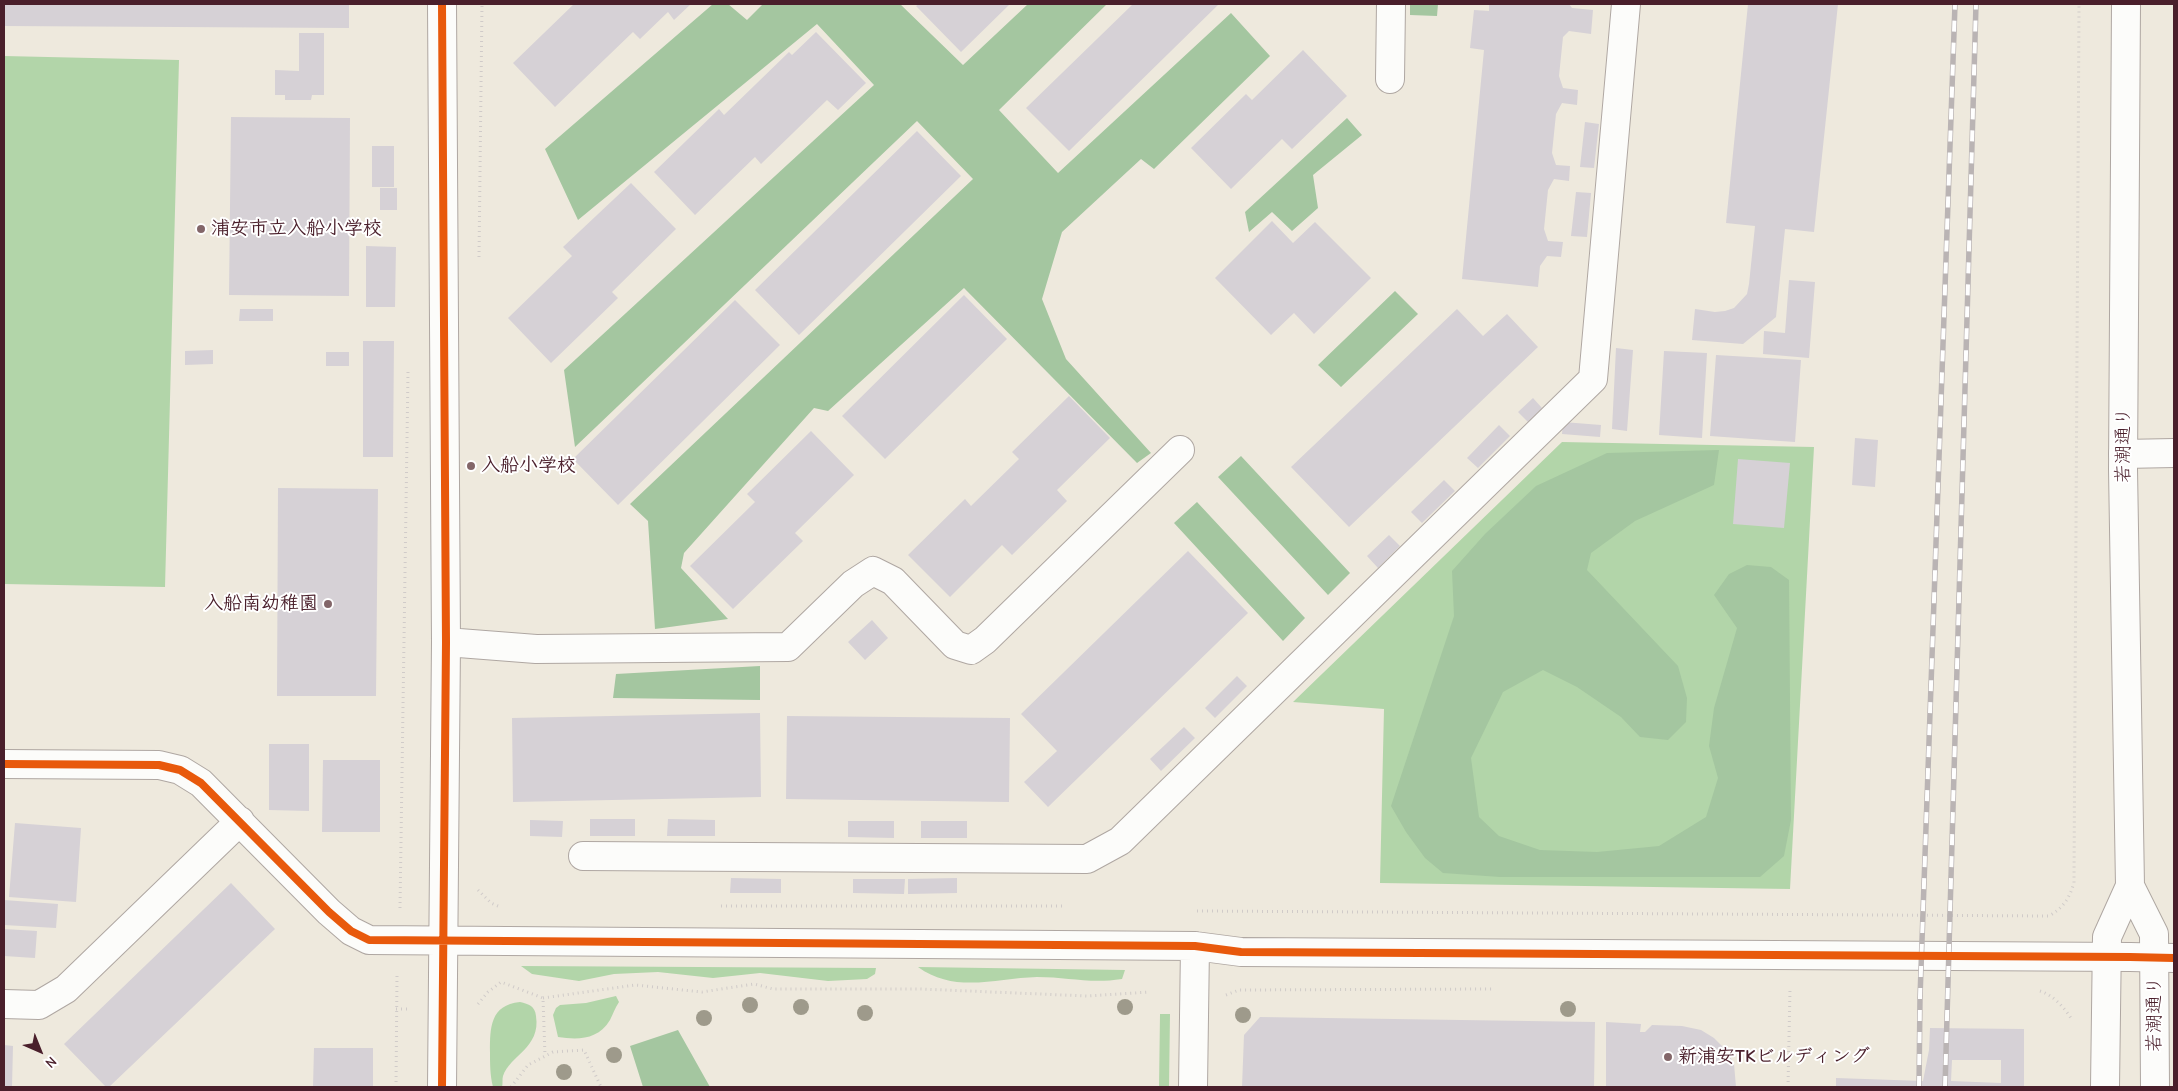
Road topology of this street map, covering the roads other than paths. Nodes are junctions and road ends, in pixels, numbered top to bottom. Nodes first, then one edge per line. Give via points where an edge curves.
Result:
1 (442, 4) edge
2 (1391, 4) edge
3 (1626, 4) edge
4 (2126, 4) edge
5 (1390, 79) dead end
6 (1180, 450) dead end
7 (2174, 453) edge
8 (2123, 454) junction
9 (446, 642) junction
10 (4, 764) edge
11 (240, 821) junction
12 (583, 856) dead end
13 (2130, 886) junction
14 (444, 942) junction
15 (1195, 946) junction
16 (2107, 958) junction
17 (2164, 958) edge
18 (4, 1004) edge
19 (442, 1087) edge
20 (1193, 1087) edge
21 (2105, 1087) edge
22 (2155, 1087) edge

1 - 9 street
2 - 5 street
3 - 12 street via 1593,379 1120,841 1087,859
4 - 8 street, 若潮通り
6 - 9 street via 985,640 970,650 955,645 893,581 873,571 852,584 788,647 536,649
7 - 8 street
8 - 13 street, 若潮通り
9 - 14 street
10 - 11 street via 159,765 180,770 202,783
11 - 14 street via 351,931 368,940
11 - 18 street via 66,989 39,1005
13 - 16 street, 若潮通り via 2107,937
13 - 17 street, 若潮通り
14 - 15 street
14 - 19 street
15 - 16 street via 1242,952
15 - 20 street
16 - 17 street
16 - 21 street, 若潮通り
17 - 22 street, 若潮通り

